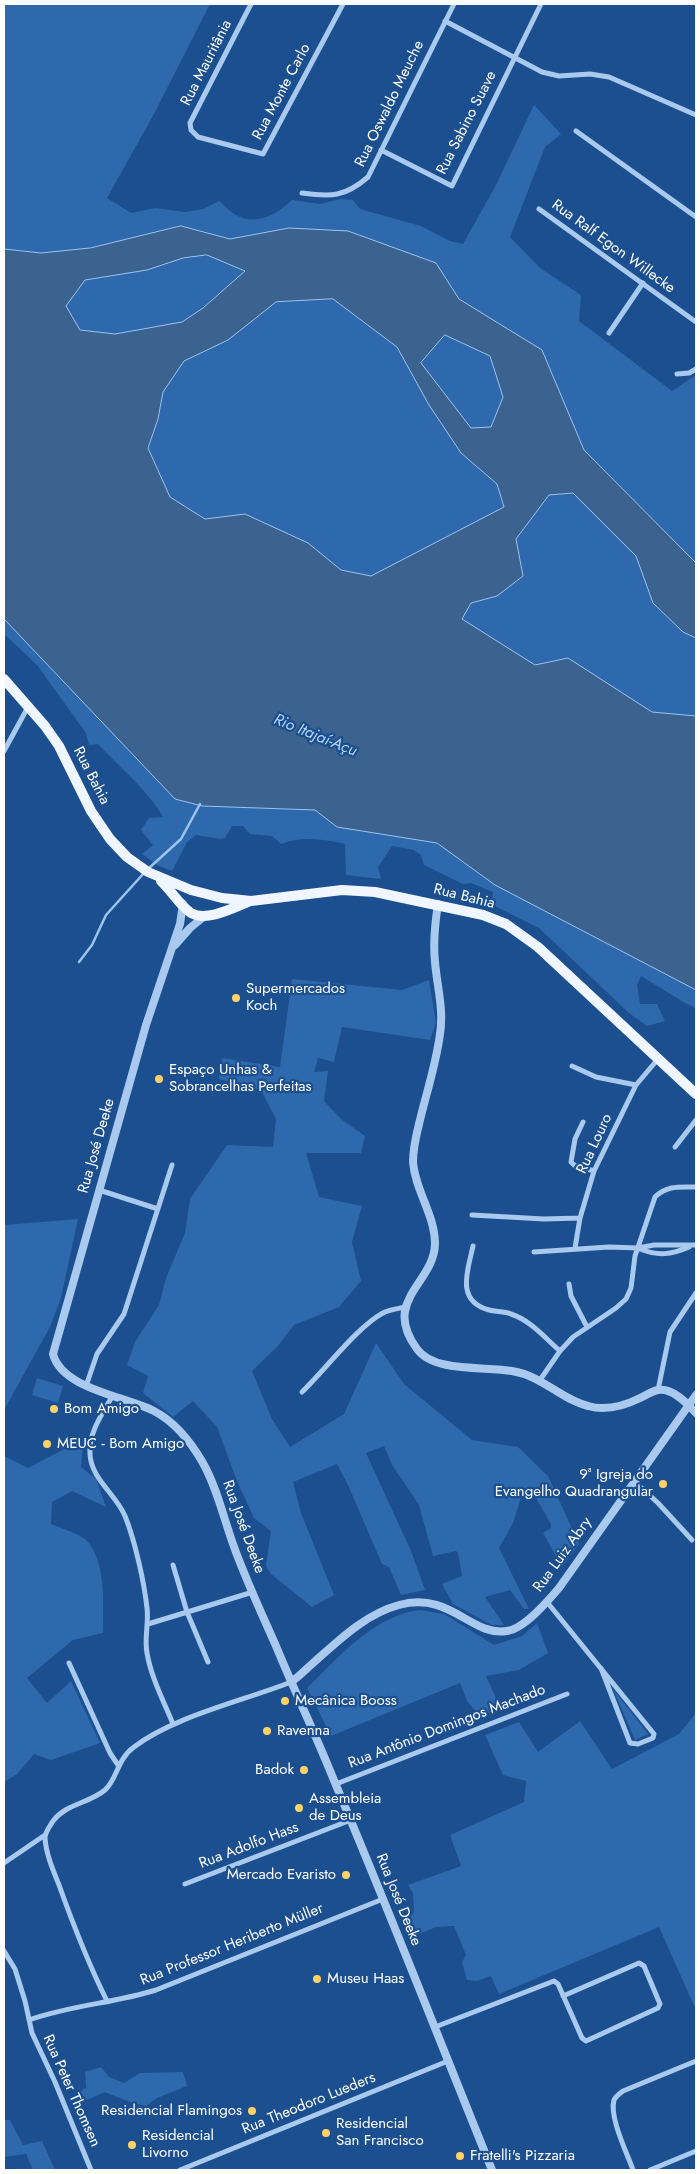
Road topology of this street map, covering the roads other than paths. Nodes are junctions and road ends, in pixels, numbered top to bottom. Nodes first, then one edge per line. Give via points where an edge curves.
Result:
1 (251, 4) edge
2 (343, 4) edge
3 (454, 4) edge
4 (541, 4) edge
5 (445, 21) junction
6 (514, 58) junction
7 (696, 115) edge
8 (576, 131) dead end
9 (194, 134) joint
10 (382, 150) junction
11 (302, 193) dead end
12 (539, 209) dead end
13 (696, 217) edge
14 (643, 284) junction
15 (696, 322) edge
16 (609, 333) dead end
17 (696, 368) edge
18 (677, 374) dead end
19 (4, 679) edge
20 (28, 707) junction
21 (4, 750) edge
22 (158, 877) junction
23 (191, 890) junction
24 (211, 896) junction
25 (251, 901) junction
26 (183, 904) junction
27 (438, 904) junction
28 (206, 915) junction
29 (172, 949) junction
30 (658, 1059) junction
31 (572, 1066) dead end
32 (636, 1085) junction
33 (696, 1094) edge
34 (696, 1120) edge
35 (583, 1122) dead end
36 (675, 1147) dead end
37 (172, 1165) dead end
38 (594, 1170) junction
39 (696, 1187) edge
40 (99, 1190) junction
41 (158, 1209) junction
42 (472, 1215) dead end
43 (580, 1218) junction
44 (473, 1246) dead end
45 (694, 1246) edge
46 (575, 1248) junction
47 (638, 1248) junction
48 (534, 1252) dead end
49 (569, 1284) dead end
50 (696, 1293) edge
51 (405, 1307) junction
52 (587, 1327) junction
53 (560, 1351) junction
54 (540, 1380) junction
55 (86, 1386) junction
56 (658, 1390) junction
57 (302, 1392) dead end
58 (113, 1395) junction
59 (696, 1395) edge
60 (689, 1405) junction
61 (696, 1412) edge
62 (634, 1481) junction
63 (692, 1540) dead end
64 (173, 1565) dead end
65 (253, 1592) junction
66 (547, 1602) junction
67 (187, 1612) junction
68 (148, 1624) junction
69 (208, 1662) dead end
70 (69, 1663) dead end
71 (601, 1668) junction
72 (291, 1682) junction
73 (567, 1694) dead end
74 (173, 1724) junction
75 (118, 1766) junction
76 (336, 1784) junction
77 (351, 1820) junction
78 (45, 1835) junction
79 (4, 1863) edge
80 (184, 1884) dead end
81 (383, 1899) junction
82 (4, 1951) edge
83 (563, 1996) junction
84 (107, 2001) junction
85 (29, 2020) junction
86 (434, 2027) junction
87 (448, 2061) junction
88 (696, 2061) edge
89 (696, 2151) edge
90 (91, 2170) edge
91 (180, 2170) edge
92 (492, 2170) edge
93 (633, 2170) edge
94 (650, 2170) edge

1 - 9 street, Rua Mauritânia via 190,123
2 - 9 street, Rua Monte Carlo via 264,154
3 - 5 street, Rua Oswaldo Meuche
4 - 6 street, Rua Sabino Suave
5 - 6 street
5 - 10 street, Rua Oswaldo Meuche
6 - 7 street via 542,72 559,76 590,74 609,77
6 - 10 street, Rua Sabino Suave via 452,186
8 - 13 street
10 - 11 street, Rua Oswaldo Meuche via 368,177 354,189 326,196
12 - 14 street, Rua Ralf Egon Willecke
14 - 15 street, Rua Ralf Egon Willecke
14 - 16 street
17 - 18 street
19 - 20 main road, Rua Bahia
20 - 21 street
20 - 22 main road, Rua Bahia via 59,746 100,825 118,849
22 - 23 main road, Rua Bahia
22 - 26 main road, Rua Bahia
23 - 24 main road, Rua Bahia
23 - 26 main road
24 - 25 main road, Rua Bahia
24 - 28 main road via 213,903
25 - 27 main road, Rua Bahia via 342,890 375,892
25 - 28 main road, Rua Bahia
26 - 28 main road, Rua Bahia via 192,914
26 - 29 street, Rua José Deeke
27 - 30 main road, Rua Bahia via 484,915 524,935
27 - 51 street via 434,954 441,1008 440,1034 413,1163 434,1232 435,1246 432,1258
28 - 29 street, Rua José Deeke
29 - 40 street, Rua José Deeke via 146,1025
30 - 32 street, Rua Louro
30 - 33 main road, Rua Bahia
31 - 32 street via 596,1077
32 - 38 street, Rua Louro
34 - 36 street
35 - 38 street via 575,1139 571,1162
37 - 41 street
38 - 43 street, Rua Louro
39 - 47 street via 670,1187 655,1197
40 - 41 street
40 - 55 street, Rua José Deeke via 52,1354 62,1371
41 - 55 street via 124,1314 97,1354
42 - 43 street
43 - 46 street, Rua Louro
44 - 53 street via 465,1281 472,1301 487,1310 510,1313 523,1319
45 - 47 street
45 - 47 street via 672,1254 653,1254
46 - 47 street
46 - 48 street
47 - 52 street via 626,1299
49 - 52 street via 571,1296
50 - 56 street via 670,1332
51 - 54 street via 410,1337 422,1355 446,1365 513,1371
51 - 57 street via 380,1314
52 - 53 street
53 - 54 street
54 - 56 street via 572,1400 597,1409 632,1402
55 - 58 street, Rua José Deeke
56 - 60 street via 677,1396
58 - 65 street, Rua José Deeke via 162,1416 193,1448 212,1481
58 - 68 street via 93,1433 90,1462 125,1517 146,1600
59 - 60 street, Rua Luiz Abry
60 - 61 street
60 - 62 street, Rua Luiz Abry
62 - 63 street
62 - 66 street, Rua Luiz Abry
64 - 67 street
65 - 67 street
65 - 72 street, Rua José Deeke
66 - 71 street
66 - 72 street, Rua Luiz Abry via 523,1623 508,1631 487,1629 434,1603 415,1602 390,1608 360,1624
67 - 68 street
67 - 69 street
68 - 74 street via 145,1639 147,1655
70 - 75 street
71 - 71 street via 630,1743 638,1744 653,1738 654,1734
72 - 74 street
72 - 76 street, Rua José Deeke
73 - 76 street, Rua Antônio Domingos Machado
74 - 75 street via 134,1746
75 - 78 street via 106,1790 70,1806 54,1820
76 - 77 street, Rua José Deeke
77 - 80 street, Rua Adolfo Hass
77 - 81 street, Rua José Deeke
78 - 79 street
78 - 84 street via 47,1853 67,1909
81 - 84 street, Rua Professor Heriberto Müller via 156,1990
81 - 86 street, Rua José Deeke
82 - 85 street, Rua Peter Thomsen via 15,1969
83 - 83 street via 586,2041 658,2008 660,2004 644,1966 639,1963
83 - 86 street via 554,1981
84 - 85 street, Rua Professor Heriberto Müller via 71,2007
85 - 90 street, Rua Peter Thomsen via 36,2044
86 - 87 street, Rua José Deeke
87 - 91 street, Rua Theodoro Lueders
87 - 92 street, Rua José Deeke
88 - 93 street via 623,2091 614,2100 614,2115
89 - 94 street

